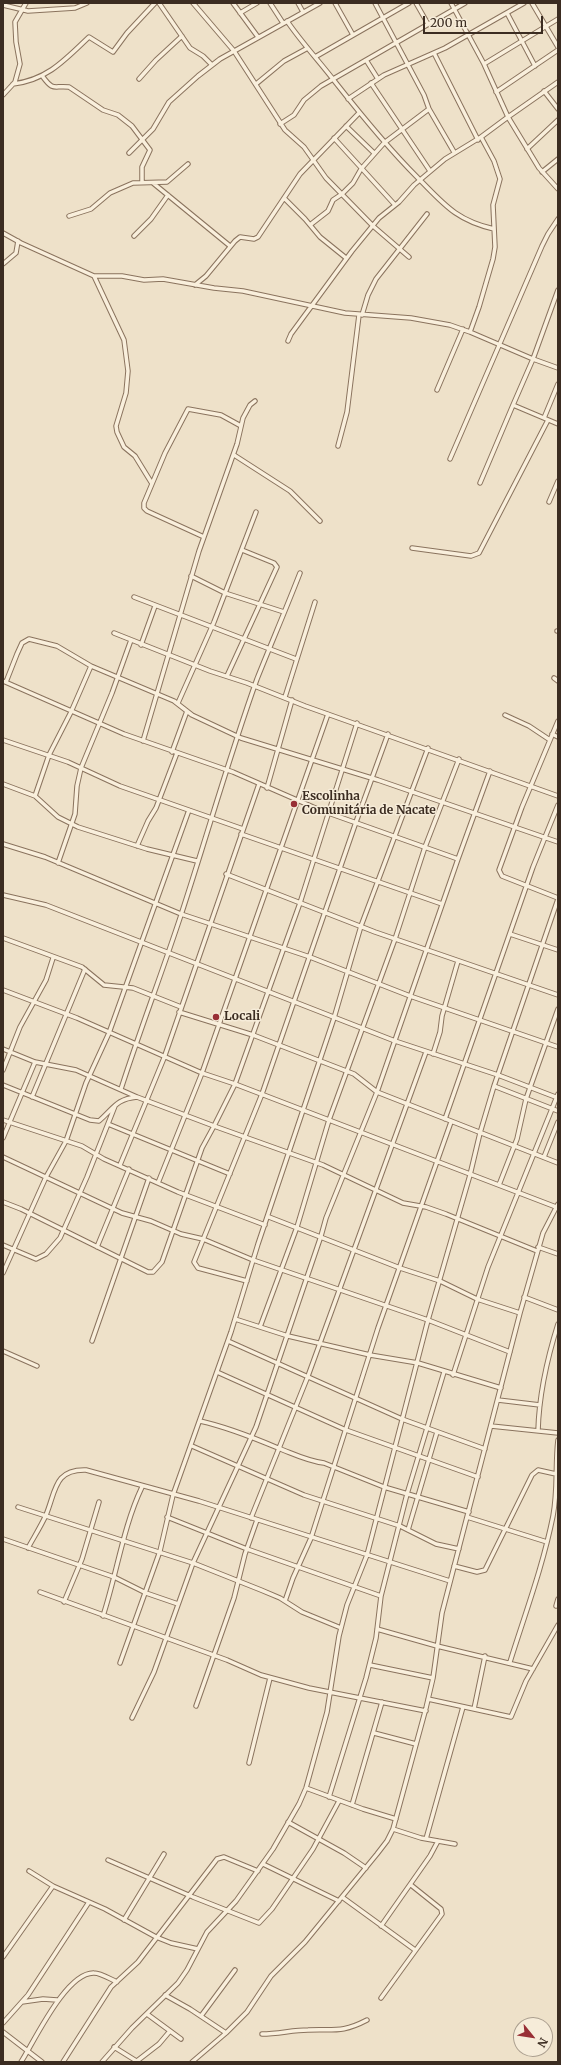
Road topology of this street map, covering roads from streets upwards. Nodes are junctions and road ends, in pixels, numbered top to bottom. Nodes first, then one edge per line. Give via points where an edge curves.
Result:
1 (26, 3) edge
2 (87, 3) edge
3 (155, 3) edge
4 (159, 3) edge
5 (194, 3) edge
6 (233, 3) edge
7 (257, 3) edge
8 (270, 3) edge
9 (298, 3) edge
10 (320, 3) edge
11 (335, 3) edge
12 (375, 3) edge
13 (409, 3) edge
14 (416, 3) edge
15 (452, 3) edge
16 (465, 3) edge
17 (524, 3) edge
18 (532, 3) edge
19 (3, 5) edge
20 (403, 5) edge
21 (454, 9) junction
22 (21, 11) junction
23 (303, 12) junction
24 (240, 13) junction
25 (506, 13) junction
26 (383, 19) junction
27 (558, 19) edge
28 (287, 21) junction
29 (283, 23) junction
30 (428, 24) junction
31 (545, 26) junction
32 (353, 35) junction
33 (468, 35) junction
34 (182, 36) junction
35 (258, 37) junction
36 (522, 40) junction
37 (395, 42) junction
38 (306, 49) junction
39 (558, 49) edge
40 (234, 51) junction
41 (434, 53) junction
42 (315, 57) junction
43 (366, 60) junction
44 (484, 64) junction
45 (212, 65) junction
46 (408, 66) junction
47 (535, 66) junction
48 (43, 77) junction
49 (333, 78) junction
50 (139, 79) dead end
51 (378, 79) junction
52 (558, 82) edge
53 (371, 83) junction
54 (13, 84) junction
55 (256, 84) junction
56 (544, 91) junction
57 (496, 92) junction
58 (3, 95) edge
59 (348, 98) junction
60 (429, 109) junction
61 (558, 109) edge
62 (358, 113) junction
63 (508, 117) junction
64 (558, 120) edge
65 (280, 124) junction
66 (346, 126) junction
67 (401, 129) junction
68 (334, 138) junction
69 (479, 139) junction
70 (142, 141) junction
71 (384, 143) junction
72 (527, 149) junction
73 (454, 152) junction
74 (129, 153) dead end
75 (374, 153) junction
76 (558, 159) edge
77 (313, 160) junction
78 (188, 164) dead end
79 (361, 169) junction
80 (430, 171) junction
81 (542, 172) junction
82 (420, 180) junction
83 (142, 182) junction
84 (153, 183) junction
85 (558, 189) edge
86 (342, 194) junction
87 (168, 195) junction
88 (284, 198) junction
89 (395, 205) junction
90 (427, 214) dead end
91 (69, 216) dead end
92 (558, 219) edge
93 (310, 225) junction
94 (373, 226) junction
95 (494, 229) junction
96 (3, 233) edge
97 (134, 236) dead end
98 (18, 242) junction
99 (230, 246) junction
100 (401, 249) junction
101 (409, 257) dead end
102 (346, 258) junction
103 (3, 264) edge
104 (94, 276) junction
105 (195, 285) junction
106 (558, 290) edge
107 (314, 306) junction
108 (360, 315) junction
109 (463, 329) junction
110 (470, 332) junction
111 (288, 341) dead end
112 (498, 344) junction
113 (533, 359) junction
114 (558, 368) edge
115 (558, 384) edge
116 (437, 390) dead end
117 (254, 401) dead end
118 (512, 405) junction
119 (546, 419) junction
120 (558, 424) edge
121 (241, 426) junction
122 (338, 446) dead end
123 (234, 454) junction
124 (450, 459) dead end
125 (558, 481) edge
126 (151, 482) junction
127 (480, 483) dead end
128 (549, 502) dead end
129 (256, 512) dead end
130 (320, 521) dead end
131 (204, 537) junction
132 (412, 548) dead end
133 (242, 550) junction
134 (300, 573) dead end
135 (191, 576) junction
136 (225, 593) junction
137 (134, 597) dead end
138 (315, 602) dead end
139 (260, 605) junction
140 (155, 606) junction
141 (284, 612) junction
142 (179, 615) junction
143 (211, 628) junction
144 (114, 633) dead end
145 (131, 640) junction
146 (243, 640) junction
147 (142, 645) junction
148 (269, 650) junction
149 (168, 655) junction
150 (296, 659) junction
151 (91, 666) junction
152 (195, 666) junction
153 (227, 676) junction
154 (118, 678) junction
155 (554, 678) dead end
156 (558, 680) edge
157 (5, 681) edge
158 (255, 686) junction
159 (156, 694) junction
160 (285, 697) junction
161 (292, 700) junction
162 (178, 703) junction
163 (187, 711) junction
164 (71, 712) junction
165 (328, 714) junction
166 (505, 714) dead end
167 (558, 721) edge
168 (356, 723) junction
169 (99, 724) junction
170 (388, 734) junction
171 (552, 734) junction
172 (238, 737) junction
173 (558, 737) edge
174 (3, 740) edge
175 (550, 740) junction
176 (143, 741) junction
177 (428, 748) junction
178 (279, 749) junction
179 (172, 752) junction
180 (177, 753) junction
181 (49, 755) junction
182 (313, 759) junction
183 (459, 759) junction
184 (81, 768) junction
185 (342, 768) junction
186 (226, 770) junction
187 (490, 771) junction
188 (372, 778) junction
189 (3, 784) edge
190 (259, 784) junction
191 (532, 786) junction
192 (267, 788) junction
193 (411, 792) junction
194 (35, 796) junction
195 (558, 796) edge
196 (160, 799) junction
197 (298, 802) junction
198 (441, 803) junction
199 (558, 806) edge
200 (189, 810) junction
201 (328, 813) junction
202 (474, 814) junction
203 (213, 818) junction
204 (356, 822) junction
205 (72, 825) junction
206 (515, 828) junction
207 (243, 830) junction
208 (241, 834) junction
209 (394, 835) junction
210 (544, 837) junction
211 (558, 842) edge
212 (3, 844) edge
213 (137, 846) junction
214 (425, 847) junction
215 (282, 848) junction
216 (174, 855) junction
217 (314, 859) junction
218 (458, 859) junction
219 (197, 861) junction
220 (58, 863) junction
221 (340, 867) junction
222 (226, 874) junction
223 (378, 881) junction
224 (526, 887) junction
225 (267, 890) junction
226 (410, 892) junction
227 (3, 895) edge
228 (558, 898) edge
229 (300, 902) junction
230 (156, 903) junction
231 (442, 904) junction
232 (325, 912) junction
233 (181, 914) junction
234 (210, 923) junction
235 (361, 926) junction
236 (510, 934) junction
237 (250, 937) junction
238 (3, 938) edge
239 (395, 939) junction
240 (142, 943) junction
241 (543, 945) junction
242 (284, 948) junction
243 (426, 950) junction
244 (558, 950) edge
245 (167, 954) junction
246 (310, 957) junction
247 (53, 958) junction
248 (458, 961) junction
249 (196, 964) junction
250 (85, 969) junction
251 (348, 971) junction
252 (495, 973) junction
253 (234, 979) junction
254 (378, 983) junction
255 (529, 984) junction
256 (125, 987) junction
257 (3, 990) edge
258 (269, 992) junction
259 (558, 994) edge
260 (153, 995) junction
261 (410, 996) junction
262 (34, 1001) junction
263 (295, 1002) junction
264 (181, 1006) junction
265 (444, 1007) junction
266 (558, 1009) edge
267 (179, 1012) junction
268 (66, 1014) junction
269 (334, 1018) junction
270 (479, 1019) junction
271 (219, 1024) junction
272 (361, 1028) junction
273 (513, 1031) junction
274 (109, 1033) junction
275 (253, 1035) junction
276 (395, 1041) junction
277 (546, 1042) junction
278 (135, 1045) junction
279 (280, 1045) junction
280 (558, 1047) edge
281 (3, 1049) edge
282 (11, 1052) junction
283 (426, 1052) junction
284 (433, 1054) junction
285 (164, 1058) junction
286 (320, 1061) junction
287 (35, 1062) junction
288 (46, 1064) junction
289 (464, 1064) junction
290 (3, 1070) edge
291 (347, 1071) junction
292 (202, 1073) junction
293 (90, 1075) junction
294 (498, 1075) junction
295 (234, 1084) junction
296 (3, 1085) edge
297 (494, 1086) junction
298 (530, 1087) junction
299 (121, 1089) junction
300 (377, 1092) junction
301 (22, 1094) junction
302 (262, 1094) junction
303 (558, 1096) edge
304 (32, 1097) junction
305 (137, 1097) junction
306 (526, 1099) junction
307 (147, 1101) junction
308 (116, 1103) junction
309 (407, 1104) junction
310 (552, 1109) junction
311 (303, 1110) junction
312 (558, 1111) edge
313 (185, 1114) junction
314 (76, 1115) junction
315 (445, 1119) junction
316 (3, 1120) edge
317 (329, 1120) junction
318 (9, 1122) junction
319 (452, 1122) junction
320 (558, 1122) edge
321 (108, 1124) junction
322 (214, 1126) junction
323 (361, 1132) junction
324 (480, 1133) junction
325 (134, 1134) junction
326 (3, 1138) edge
327 (246, 1138) junction
328 (66, 1141) junction
329 (392, 1144) junction
330 (515, 1146) junction
331 (171, 1150) junction
332 (289, 1152) junction
333 (535, 1153) junction
334 (96, 1154) junction
335 (3, 1157) edge
336 (544, 1157) junction
337 (197, 1161) junction
338 (315, 1162) junction
339 (436, 1162) junction
340 (558, 1163) edge
341 (120, 1166) junction
342 (129, 1169) junction
343 (230, 1174) junction
344 (343, 1174) junction
345 (470, 1175) junction
346 (46, 1177) junction
347 (149, 1178) junction
348 (158, 1183) junction
349 (499, 1185) junction
350 (376, 1190) junction
351 (519, 1192) junction
352 (80, 1194) junction
353 (185, 1194) junction
354 (3, 1202) edge
355 (217, 1206) junction
356 (420, 1206) junction
357 (556, 1207) edge
358 (113, 1209) junction
359 (30, 1213) junction
360 (558, 1213) edge
361 (135, 1217) junction
362 (269, 1217) junction
363 (457, 1219) junction
364 (265, 1224) junction
365 (297, 1227) junction
366 (64, 1230) junction
367 (173, 1230) junction
368 (321, 1236) junction
369 (501, 1236) junction
370 (203, 1239) junction
371 (3, 1245) edge
372 (97, 1247) junction
373 (355, 1249) junction
374 (537, 1249) junction
375 (14, 1250) junction
376 (558, 1254) edge
377 (120, 1258) junction
378 (253, 1260) junction
379 (400, 1268) junction
380 (281, 1270) junction
381 (3, 1273) edge
382 (306, 1279) junction
383 (247, 1281) junction
384 (440, 1281) junction
385 (339, 1291) junction
386 (524, 1297) junction
387 (477, 1299) junction
388 (386, 1306) junction
389 (558, 1310) edge
390 (520, 1313) junction
391 (235, 1319) junction
392 (428, 1320) junction
393 (558, 1324) edge
394 (260, 1327) junction
395 (288, 1336) junction
396 (466, 1336) junction
397 (228, 1340) junction
398 (92, 1341) dead end
399 (320, 1343) junction
400 (3, 1350) edge
401 (510, 1352) junction
402 (370, 1355) junction
403 (279, 1363) junction
404 (418, 1363) junction
405 (37, 1366) dead end
406 (217, 1372) junction
407 (444, 1372) junction
408 (453, 1375) junction
409 (308, 1376) junction
410 (501, 1388) junction
411 (268, 1396) junction
412 (355, 1400) junction
413 (498, 1400) junction
414 (540, 1405) junction
415 (296, 1407) junction
416 (402, 1419) junction
417 (200, 1421) junction
418 (491, 1426) junction
419 (426, 1428) junction
420 (346, 1430) junction
421 (538, 1431) junction
422 (437, 1432) junction
423 (558, 1433) edge
424 (252, 1437) junction
425 (558, 1440) edge
426 (192, 1446) junction
427 (394, 1448) junction
428 (280, 1449) junction
429 (485, 1450) junction
430 (418, 1457) junction
431 (428, 1461) junction
432 (238, 1467) junction
433 (335, 1467) junction
434 (556, 1474) junction
435 (478, 1477) junction
436 (268, 1480) junction
437 (384, 1486) junction
438 (142, 1487) junction
439 (407, 1494) junction
440 (173, 1495) junction
441 (417, 1498) junction
442 (99, 1502) dead end
443 (324, 1502) junction
444 (18, 1507) dead end
445 (218, 1507) junction
446 (469, 1512) junction
447 (46, 1516) junction
448 (167, 1517) junction
449 (467, 1517) junction
450 (251, 1518) junction
451 (376, 1519) junction
452 (256, 1520) junction
453 (400, 1526) junction
454 (507, 1529) junction
455 (91, 1530) junction
456 (408, 1530) junction
457 (206, 1532) junction
458 (312, 1538) junction
459 (3, 1539) edge
460 (124, 1541) junction
461 (546, 1542) junction
462 (28, 1548) junction
463 (247, 1549) junction
464 (459, 1549) junction
465 (160, 1551) junction
466 (367, 1555) junction
467 (391, 1562) junction
468 (193, 1563) junction
469 (79, 1565) junction
470 (298, 1566) junction
471 (454, 1566) junction
472 (114, 1577) junction
473 (239, 1581) junction
474 (450, 1581) junction
475 (353, 1587) junction
476 (40, 1592) dead end
477 (146, 1593) junction
478 (381, 1596) junction
479 (558, 1599) edge
480 (285, 1601) junction
481 (64, 1602) junction
482 (178, 1604) junction
483 (556, 1606) dead end
484 (103, 1616) junction
485 (558, 1625) edge
486 (133, 1627) junction
487 (341, 1628) junction
488 (377, 1629) junction
489 (166, 1639) junction
490 (437, 1646) junction
491 (214, 1656) junction
492 (485, 1656) junction
493 (510, 1662) junction
494 (120, 1664) dead end
495 (370, 1665) junction
496 (532, 1669) junction
497 (270, 1678) junction
498 (433, 1678) junction
499 (331, 1692) junction
500 (359, 1697) junction
501 (428, 1699) junction
502 (382, 1702) junction
503 (196, 1706) dead end
504 (463, 1707) junction
505 (474, 1710) junction
506 (426, 1711) junction
507 (132, 1718) dead end
508 (374, 1733) junction
509 (416, 1744) junction
510 (249, 1763) dead end
511 (306, 1788) junction
512 (329, 1797) junction
513 (339, 1800) junction
514 (352, 1805) junction
515 (396, 1819) junction
516 (288, 1822) junction
517 (393, 1829) junction
518 (319, 1838) junction
519 (426, 1839) junction
520 (438, 1841) junction
521 (455, 1844) dead end
522 (164, 1854) dead end
523 (108, 1860) dead end
524 (262, 1864) junction
525 (366, 1868) junction
526 (29, 1871) dead end
527 (258, 1871) junction
528 (150, 1878) junction
529 (293, 1879) junction
530 (411, 1885) junction
531 (53, 1886) junction
532 (189, 1895) junction
533 (342, 1897) junction
534 (89, 1902) junction
535 (338, 1902) junction
536 (228, 1910) junction
537 (124, 1920) junction
538 (381, 1926) junction
539 (156, 1937) junction
540 (198, 1949) junction
541 (415, 1950) junction
542 (3, 1957) edge
543 (235, 1970) dead end
544 (117, 1982) junction
545 (165, 1995) junction
546 (381, 1998) dead end
547 (57, 2000) junction
548 (22, 2002) junction
549 (147, 2014) junction
550 (201, 2016) junction
551 (367, 2020) dead end
552 (3, 2023) edge
553 (170, 2031) junction
554 (3, 2032) edge
555 (226, 2033) junction
556 (262, 2034) dead end
557 (181, 2040) dead end
558 (114, 2047) junction
559 (28, 2051) junction
560 (21, 2062) edge
561 (42, 2062) edge
562 (63, 2062) edge
563 (102, 2062) edge
564 (138, 2062) edge
565 (192, 2062) edge

1 - 22 street
2 - 22 street via 75,8
3 - 48 street via 126,33 113,52 88,37
4 - 34 street
5 - 40 street
6 - 24 street
7 - 24 street
8 - 29 street
9 - 23 street
10 - 23 street
11 - 32 street
12 - 26 street
13 - 20 street
14 - 30 street
15 - 21 street
16 - 21 street
17 - 25 street
18 - 31 street
19 - 22 street
20 - 26 street
21 - 30 street
21 - 33 street
22 - 54 street via 15,22 14,32 20,64
23 - 28 street
24 - 35 street
25 - 33 street
25 - 36 street
26 - 32 street
26 - 37 street
27 - 31 street
28 - 29 street
28 - 38 street
29 - 35 street
30 - 37 street
31 - 36 street
31 - 39 street
32 - 42 street
33 - 41 street
33 - 44 street
34 - 45 street via 190,48
34 - 50 street
35 - 40 street
36 - 44 street
36 - 47 street
37 - 43 street
37 - 46 street
38 - 42 street
38 - 55 street via 284,61
39 - 47 street
40 - 45 street
40 - 55 street
41 - 46 street
41 - 69 street
42 - 49 street
43 - 49 street
43 - 51 street
44 - 57 street
45 - 70 street via 169,102 153,129
46 - 51 street
46 - 60 street
47 - 57 street
48 - 54 street
48 - 70 street via 51,86 69,87 103,110 118,115 132,126
49 - 59 street
49 - 65 street via 310,95 294,115
51 - 53 street
52 - 56 street
53 - 59 street
53 - 67 street
54 - 58 street
55 - 65 street
56 - 61 street
56 - 63 street
57 - 63 street
59 - 62 street
60 - 67 street
60 - 73 street
62 - 66 street
62 - 71 street
63 - 69 street
63 - 72 street
64 - 72 street
65 - 77 street via 304,147
66 - 68 street
66 - 75 street
67 - 71 street
67 - 80 street
68 - 77 street
68 - 79 street
69 - 73 street
69 - 95 street via 494,161 500,179 493,205
70 - 74 street
70 - 83 street via 150,153 142,167
71 - 75 street
71 - 82 street
72 - 81 street
73 - 80 street
75 - 79 street
76 - 81 street
77 - 86 street
77 - 88 street
78 - 84 street via 167,182
79 - 86 street via 353,183
79 - 89 street
80 - 82 street
81 - 85 street
82 - 89 street
82 - 95 street via 438,200 463,218
83 - 84 street
83 - 91 street via 116,190 92,208
84 - 87 street
86 - 93 street via 333,200 328,211
86 - 94 street
87 - 97 street via 151,219
87 - 99 street
88 - 93 street
88 - 99 street via 258,237 240,237
89 - 94 street
90 - 100 street
92 - 112 street via 548,234
93 - 102 street via 320,237
94 - 100 street
94 - 102 street
95 - 110 street via 493,259
96 - 98 street
98 - 103 street via 16,253
98 - 104 street
99 - 105 street via 206,276
100 - 101 street
100 - 108 street via 376,279
102 - 107 street
104 - 105 street via 163,279
104 - 126 street via 124,340 128,372 126,393 116,426 117,432 124,447 135,456
105 - 107 street via 243,291
106 - 113 street
107 - 108 street
107 - 111 street
108 - 109 street via 411,318
108 - 122 street via 347,412
109 - 110 street
109 - 116 street
110 - 112 street
112 - 113 street
112 - 124 street
113 - 114 street
113 - 118 street
115 - 119 street
117 - 121 street via 246,411
118 - 119 street
118 - 127 street
119 - 120 street
119 - 132 street via 479,553 471,556
121 - 123 street
121 - 126 street via 221,415 188,409
123 - 130 street via 283,486
123 - 131 street
125 - 128 street
126 - 131 street via 144,508
129 - 133 street
131 - 135 street
133 - 136 street
133 - 139 street via 274,563 277,567
134 - 141 street
135 - 136 street
135 - 142 street
136 - 139 street
136 - 143 street
137 - 140 street
138 - 150 street
139 - 141 street
139 - 146 street
140 - 142 street
140 - 147 street
141 - 148 street
142 - 143 street
142 - 149 street
143 - 146 street
143 - 152 street
144 - 145 street
145 - 147 street
145 - 154 street
146 - 148 street
146 - 153 street
147 - 149 street
148 - 150 street
148 - 158 street
149 - 152 street
149 - 159 street
150 - 160 street
151 - 154 street
151 - 157 street via 57,646 29,639 22,643
151 - 164 street
152 - 153 street
152 - 162 street
153 - 158 street
154 - 159 street
154 - 169 street
155 - 156 street
157 - 164 street
158 - 160 street
158 - 172 street
159 - 162 street
159 - 176 street
160 - 161 street
161 - 165 street
161 - 178 street
162 - 163 street
163 - 172 street
163 - 179 street
164 - 169 street
164 - 181 street
165 - 168 street
165 - 182 street
166 - 175 street
167 - 171 street
168 - 170 street
168 - 185 street
169 - 176 street
169 - 184 street
170 - 177 street
170 - 188 street
171 - 173 street
171 - 175 street
172 - 178 street
172 - 186 street
174 - 181 street
175 - 191 street
176 - 179 street
177 - 183 street
177 - 193 street
178 - 182 street
178 - 192 street
179 - 180 street
180 - 186 street
180 - 196 street
181 - 184 street
181 - 194 street
182 - 185 street
182 - 197 street
183 - 187 street
183 - 198 street
184 - 196 street via 120,786
184 - 205 street via 76,786 76,807
185 - 188 street
185 - 201 street
186 - 190 street
186 - 203 street
187 - 191 street
187 - 202 street
188 - 193 street
188 - 204 street
189 - 194 street
190 - 192 street
190 - 207 street
191 - 195 street
191 - 206 street
192 - 197 street
193 - 198 street
193 - 209 street
194 - 205 street via 58,817
196 - 200 street
196 - 213 street
197 - 201 street
197 - 215 street
198 - 202 street
198 - 214 street
199 - 210 street
200 - 203 street
200 - 216 street
201 - 204 street
201 - 217 street
202 - 206 street
202 - 218 street
203 - 207 street
203 - 219 street
204 - 209 street
204 - 221 street
205 - 213 street
205 - 220 street
206 - 210 street
206 - 224 street via 499,874
207 - 208 street
208 - 215 street
208 - 222 street
209 - 214 street
209 - 223 street
210 - 211 street
210 - 224 street
212 - 220 street
213 - 216 street
214 - 218 street
214 - 226 street
215 - 217 street
215 - 225 street
216 - 219 street
216 - 230 street
217 - 221 street
217 - 229 street
218 - 231 street
219 - 233 street
220 - 230 street
221 - 223 street
221 - 232 street
222 - 225 street
222 - 234 street
223 - 226 street
223 - 235 street
224 - 228 street
224 - 236 street
225 - 229 street
225 - 237 street
226 - 231 street
226 - 239 street
227 - 240 street via 46,905
228 - 241 street
229 - 232 street
229 - 242 street
230 - 233 street
230 - 240 street
231 - 243 street
232 - 235 street
232 - 246 street
233 - 234 street
233 - 245 street
234 - 237 street
234 - 249 street
235 - 239 street
235 - 251 street
236 - 241 street
236 - 252 street
237 - 242 street
237 - 253 street
238 - 247 street
239 - 243 street
239 - 254 street
240 - 245 street
240 - 256 street
241 - 244 street
241 - 255 street
242 - 246 street
242 - 258 street
243 - 248 street
243 - 261 street
245 - 249 street
245 - 260 street
246 - 251 street
246 - 263 street
247 - 250 street
247 - 262 street via 46,980
248 - 252 street
248 - 265 street
249 - 253 street
249 - 264 street
250 - 256 street via 104,985
250 - 268 street
251 - 254 street
251 - 269 street
252 - 255 street
252 - 270 street
253 - 258 street
253 - 271 street
254 - 261 street
254 - 272 street
255 - 259 street
255 - 273 street
256 - 260 street
256 - 274 street
257 - 262 street
258 - 263 street
258 - 275 street
260 - 264 street
260 - 278 street
261 - 265 street
261 - 276 street
262 - 268 street
262 - 282 street via 20,1027
263 - 269 street
263 - 279 street
264 - 267 street
265 - 270 street
265 - 284 street
266 - 277 street
267 - 271 street
267 - 285 street
268 - 274 street
268 - 288 street
269 - 272 street
269 - 286 street
270 - 273 street
270 - 289 street
271 - 275 street
271 - 292 street
272 - 276 street
272 - 291 street
273 - 277 street
273 - 294 street
274 - 278 street
274 - 293 street
275 - 279 street
275 - 295 street
276 - 283 street
276 - 300 street
277 - 280 street
277 - 298 street
278 - 285 street
278 - 299 street
279 - 286 street
279 - 302 street
281 - 282 street
282 - 287 street
282 - 290 street
283 - 284 street
283 - 309 street
284 - 289 street
285 - 292 street
285 - 307 street
286 - 291 street
286 - 311 street
287 - 288 street
287 - 301 street
288 - 293 street
288 - 304 street
289 - 294 street
289 - 315 street
291 - 300 street
291 - 317 street
292 - 295 street
292 - 313 street
293 - 299 street
293 - 314 street
294 - 297 street
294 - 298 street
295 - 302 street
295 - 322 street
296 - 301 street
297 - 306 street
297 - 324 street
298 - 303 street
298 - 306 street
299 - 305 street
300 - 309 street
300 - 323 street
301 - 304 street
301 - 318 street
302 - 311 street
302 - 327 street
303 - 310 street
304 - 314 street
305 - 307 street
305 - 308 street via 125,1098
306 - 310 street
306 - 330 street
307 - 313 street
307 - 325 street
308 - 314 street via 99,1121
308 - 321 street
309 - 315 street
309 - 329 street
310 - 312 street
310 - 333 street
311 - 317 street
311 - 332 street
313 - 322 street
313 - 331 street
314 - 328 street
315 - 319 street
316 - 318 street
317 - 323 street
317 - 338 street
318 - 326 street
318 - 328 street
319 - 324 street
319 - 339 street
320 - 336 street
321 - 325 street
321 - 334 street
322 - 327 street
322 - 337 street
323 - 329 street
323 - 344 street
324 - 330 street
324 - 345 street
325 - 331 street
325 - 341 street
327 - 332 street
327 - 343 street
328 - 334 street
328 - 346 street
329 - 339 street
329 - 350 street
330 - 333 street
330 - 349 street
331 - 337 street
331 - 348 street
332 - 338 street
332 - 362 street
333 - 336 street
333 - 351 street
334 - 341 street
334 - 352 street
335 - 346 street
336 - 340 street
337 - 343 street
337 - 353 street
338 - 344 street
338 - 365 street
339 - 345 street
339 - 356 street
341 - 342 street
342 - 347 street
342 - 358 street
343 - 355 street
344 - 350 street
344 - 368 street
345 - 349 street
345 - 363 street
346 - 352 street
346 - 359 street
347 - 348 street
347 - 361 street
348 - 353 street
349 - 351 street
350 - 356 street via 403,1203
350 - 373 street
351 - 357 street
351 - 369 street
352 - 358 street
352 - 366 street
353 - 355 street
353 - 367 street
354 - 359 street
355 - 364 street
355 - 370 street
356 - 363 street
356 - 379 street
357 - 360 street
357 - 374 street via 542,1233
358 - 361 street
358 - 372 street
359 - 366 street
359 - 375 street
361 - 367 street
361 - 377 street
362 - 364 street
362 - 365 street
363 - 369 street
363 - 384 street
364 - 378 street
365 - 368 street
365 - 380 street
366 - 372 street
366 - 375 street via 42,1257 29,1258
367 - 370 street
367 - 377 street via 162,1262 153,1272
368 - 373 street
368 - 382 street
369 - 374 street
369 - 387 street via 492,1254
370 - 378 street
370 - 383 street via 194,1262 196,1266
371 - 375 street
372 - 377 street
373 - 379 street
373 - 385 street
374 - 376 street
374 - 386 street
375 - 381 street
377 - 398 street
378 - 380 street
378 - 383 street
379 - 384 street
379 - 388 street
380 - 382 street
380 - 394 street
382 - 385 street
382 - 395 street
383 - 391 street
384 - 387 street
384 - 392 street
385 - 388 street
385 - 399 street
386 - 389 street
386 - 390 street
387 - 390 street
387 - 396 street
388 - 392 street
388 - 402 street
390 - 401 street
391 - 394 street
391 - 397 street
392 - 396 street
392 - 404 street
393 - 414 street via 546,1365
394 - 395 street
395 - 399 street
395 - 403 street
396 - 401 street
396 - 408 street
397 - 403 street
397 - 406 street
399 - 402 street
399 - 409 street
400 - 405 street
401 - 410 street
402 - 404 street
402 - 412 street
403 - 409 street
403 - 411 street
404 - 407 street
404 - 416 street
406 - 411 street
406 - 417 street
407 - 408 street
407 - 419 street
408 - 410 street
409 - 412 street
409 - 415 street
410 - 413 street
411 - 415 street
411 - 424 street
412 - 416 street
412 - 420 street
413 - 414 street
413 - 418 street
414 - 421 street
415 - 420 street
415 - 428 street
416 - 419 street
416 - 427 street
417 - 424 street
417 - 426 street
418 - 421 street
418 - 429 street
419 - 422 street
419 - 430 street
420 - 427 street
420 - 433 street
421 - 423 street
422 - 429 street
422 - 431 street
424 - 428 street
424 - 432 street
425 - 434 street
426 - 432 street
426 - 440 street
427 - 430 street
427 - 437 street
428 - 433 street via 309,1461
428 - 436 street
429 - 435 street
430 - 431 street
430 - 439 street
431 - 435 street
431 - 441 street
432 - 436 street
432 - 445 street
433 - 437 street
433 - 443 street
434 - 454 street via 538,1470 535,1472
434 - 461 street via 556,1492
435 - 446 street
436 - 443 street
436 - 450 street
437 - 439 street
437 - 451 street
438 - 440 street
438 - 447 street via 86,1470 69,1471 56,1485
438 - 460 street via 128,1519
439 - 441 street
439 - 453 street
440 - 445 street
440 - 448 street
441 - 446 street
441 - 456 street
442 - 455 street
443 - 451 street
443 - 458 street
444 - 447 street
445 - 450 street
445 - 457 street
446 - 449 street
447 - 455 street
447 - 462 street
448 - 457 street
448 - 465 street
449 - 454 street
449 - 464 street
450 - 452 street
451 - 453 street
451 - 466 street
452 - 458 street
452 - 463 street
453 - 456 street
453 - 467 street
454 - 461 street
454 - 471 street via 485,1570 477,1572
455 - 460 street
455 - 469 street
456 - 464 street via 436,1544
457 - 463 street
457 - 468 street
458 - 466 street
458 - 470 street
459 - 462 street
460 - 465 street
460 - 472 street
461 - 493 street
462 - 469 street
463 - 470 street
463 - 473 street
464 - 471 street
465 - 468 street
465 - 477 street
466 - 467 street
466 - 475 street
467 - 474 street
467 - 478 street
468 - 473 street
468 - 482 street
469 - 472 street
469 - 481 street
470 - 475 street
470 - 480 street
471 - 474 street
472 - 477 street
472 - 484 street
473 - 480 street
473 - 491 street
474 - 490 street
475 - 478 street
475 - 487 street
476 - 481 street
477 - 482 street
477 - 486 street
478 - 488 street
479 - 483 street
480 - 487 street via 302,1612
481 - 484 street
482 - 489 street
484 - 486 street
485 - 496 street
486 - 489 street
486 - 494 street
487 - 499 street
488 - 490 street
488 - 495 street
489 - 491 street
489 - 507 street via 150,1683
490 - 492 street
490 - 498 street
491 - 497 street
491 - 503 street
492 - 493 street
492 - 505 street
493 - 496 street
495 - 498 street
495 - 500 street
496 - 505 street via 511,1717
497 - 499 street
497 - 510 street
498 - 501 street
499 - 500 street
499 - 511 street
500 - 502 street
500 - 512 street
501 - 504 street
501 - 506 street
502 - 506 street
502 - 508 street
504 - 505 street
504 - 519 street
506 - 509 street
508 - 509 street
508 - 514 street
509 - 515 street
511 - 512 street
511 - 516 street
512 - 513 street
513 - 514 street
513 - 518 street
514 - 515 street
515 - 517 street
516 - 518 street
516 - 524 street
517 - 519 street
517 - 525 street
518 - 525 street
518 - 529 street
519 - 520 street
520 - 521 street
520 - 530 street
522 - 528 street
523 - 528 street
524 - 527 street
524 - 529 street
525 - 533 street
526 - 531 street
527 - 532 street via 221,1857
527 - 536 street
528 - 532 street
528 - 537 street
529 - 535 street
529 - 536 street via 259,1923
530 - 538 street
530 - 541 street via 443,1911
531 - 534 street
531 - 542 street
532 - 536 street
532 - 539 street
533 - 535 street
533 - 538 street
534 - 537 street
534 - 548 street
535 - 555 street via 305,1942 271,1976 247,2012
536 - 540 street via 207,1932
537 - 539 street
538 - 541 street
539 - 540 street
539 - 544 street via 138,1962
540 - 545 street via 187,1970
541 - 546 street
543 - 550 street
544 - 547 street via 100,1974 89,1973
544 - 562 street via 102,1999
545 - 549 street
545 - 550 street
547 - 548 street
547 - 559 street
548 - 552 street
549 - 553 street
549 - 558 street
550 - 555 street
551 - 556 street via 351,2028
553 - 557 street
553 - 564 street
554 - 559 street
555 - 565 street
558 - 563 street
558 - 564 street
559 - 560 street
559 - 561 street

